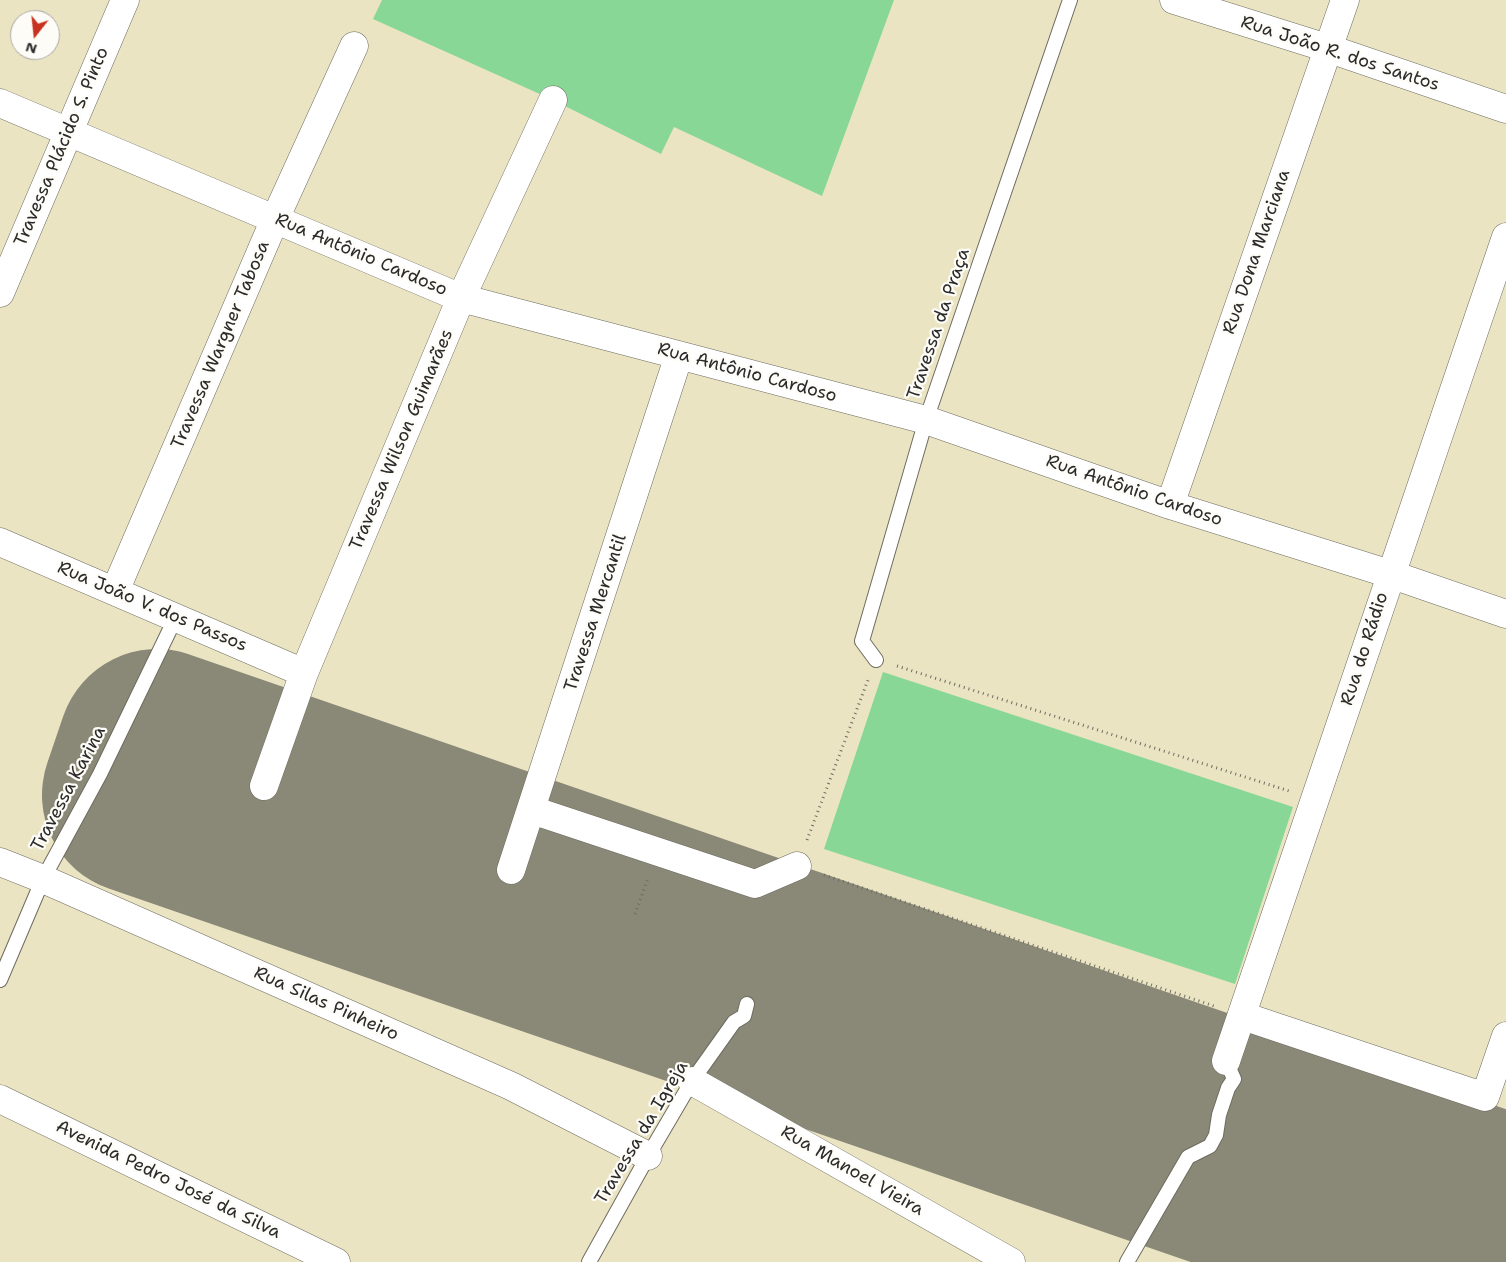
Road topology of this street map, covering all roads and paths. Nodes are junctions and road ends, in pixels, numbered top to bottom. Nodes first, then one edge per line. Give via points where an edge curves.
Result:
1 (125, 0) edge
2 (1070, 0) edge
3 (1174, 0) edge
4 (1345, 0) edge
5 (354, 46) dead end
6 (1327, 48) junction
7 (553, 100) dead end
8 (0, 103) edge
9 (1506, 109) edge
10 (69, 131) junction
11 (275, 219) junction
12 (1506, 237) edge
13 (0, 293) edge
14 (461, 298) junction
15 (679, 355) junction
16 (926, 420) junction
17 (1170, 504) junction
18 (0, 542) edge
19 (1390, 574) junction
20 (115, 590) junction
21 (1506, 614) edge
22 (176, 617) junction
23 (876, 660) junction
24 (304, 673) junction
25 (264, 786) dead end
26 (1316, 800) junction
27 (532, 810) junction
28 (658, 852) junction
29 (0, 862) edge
30 (797, 866) junction
31 (511, 870) dead end
32 (43, 879) junction
33 (635, 914) dead end
34 (0, 980) edge
35 (747, 1004) dead end
36 (1243, 1016) junction
37 (1506, 1036) edge
38 (1226, 1061) joint
39 (692, 1081) junction
40 (0, 1099) edge
41 (648, 1156) junction
42 (336, 1262) edge
43 (589, 1262) edge
44 (1012, 1262) edge
45 (1127, 1262) edge

1 - 10 street, Travessa Plácido S. Pinto
2 - 16 lane, Travessa da Praça
3 - 6 street, Rua João R. dos Santos
4 - 6 street, Rua Dona Marciana
5 - 11 street, Travessa Wargner Tabosa
6 - 9 street, Rua João R. dos Santos
6 - 17 street, Rua Dona Marciana
7 - 14 street, Travessa Wilson Guimarães
8 - 10 street, Rua Antônio Cardoso
10 - 11 street, Rua Antônio Cardoso
10 - 13 street, Travessa Plácido S. Pinto
11 - 14 street, Rua Antônio Cardoso
11 - 20 street, Travessa Wargner Tabosa
12 - 19 street, Rua do Rádio
14 - 15 street, Rua Antônio Cardoso
14 - 24 street, Travessa Wilson Guimarães
15 - 16 street, Rua Antônio Cardoso
15 - 27 street, Travessa Mercantil
16 - 17 street, Rua Antônio Cardoso
16 - 23 lane, Travessa da Praça via 862,642
17 - 19 street, Rua Antônio Cardoso
18 - 20 street, Rua João V. dos Passos
19 - 21 street, Rua Antônio Cardoso
19 - 26 street, Rua do Rádio
20 - 22 street, Rua João V. dos Passos
22 - 24 street, Rua João V. dos Passos
22 - 32 lane, Travessa Karina via 100,774
23 - 26 path
23 - 30 path
24 - 25 street, Travessa Wilson Guimarães
26 - 36 street, Rua do Rádio
27 - 28 street
27 - 31 street, Travessa Mercantil
28 - 30 street via 755,884
28 - 33 path
29 - 32 street, Rua Silas Pinheiro
30 - 36 path
32 - 34 lane, Travessa Karina
32 - 41 street, Rua Silas Pinheiro via 511,1086
35 - 39 lane, Travessa da Igreja via 744,1016 734,1022
36 - 37 street via 1485,1097
36 - 38 street, Rua do Rádio
38 - 45 lane via 1234,1079 1219,1115 1216,1135 1210,1146 1188,1156
39 - 41 lane, Travessa da Igreja
39 - 44 street, Rua Manoel Vieira
40 - 42 street, Avenida Pedro José da Silva
41 - 43 lane, Travessa da Igreja

